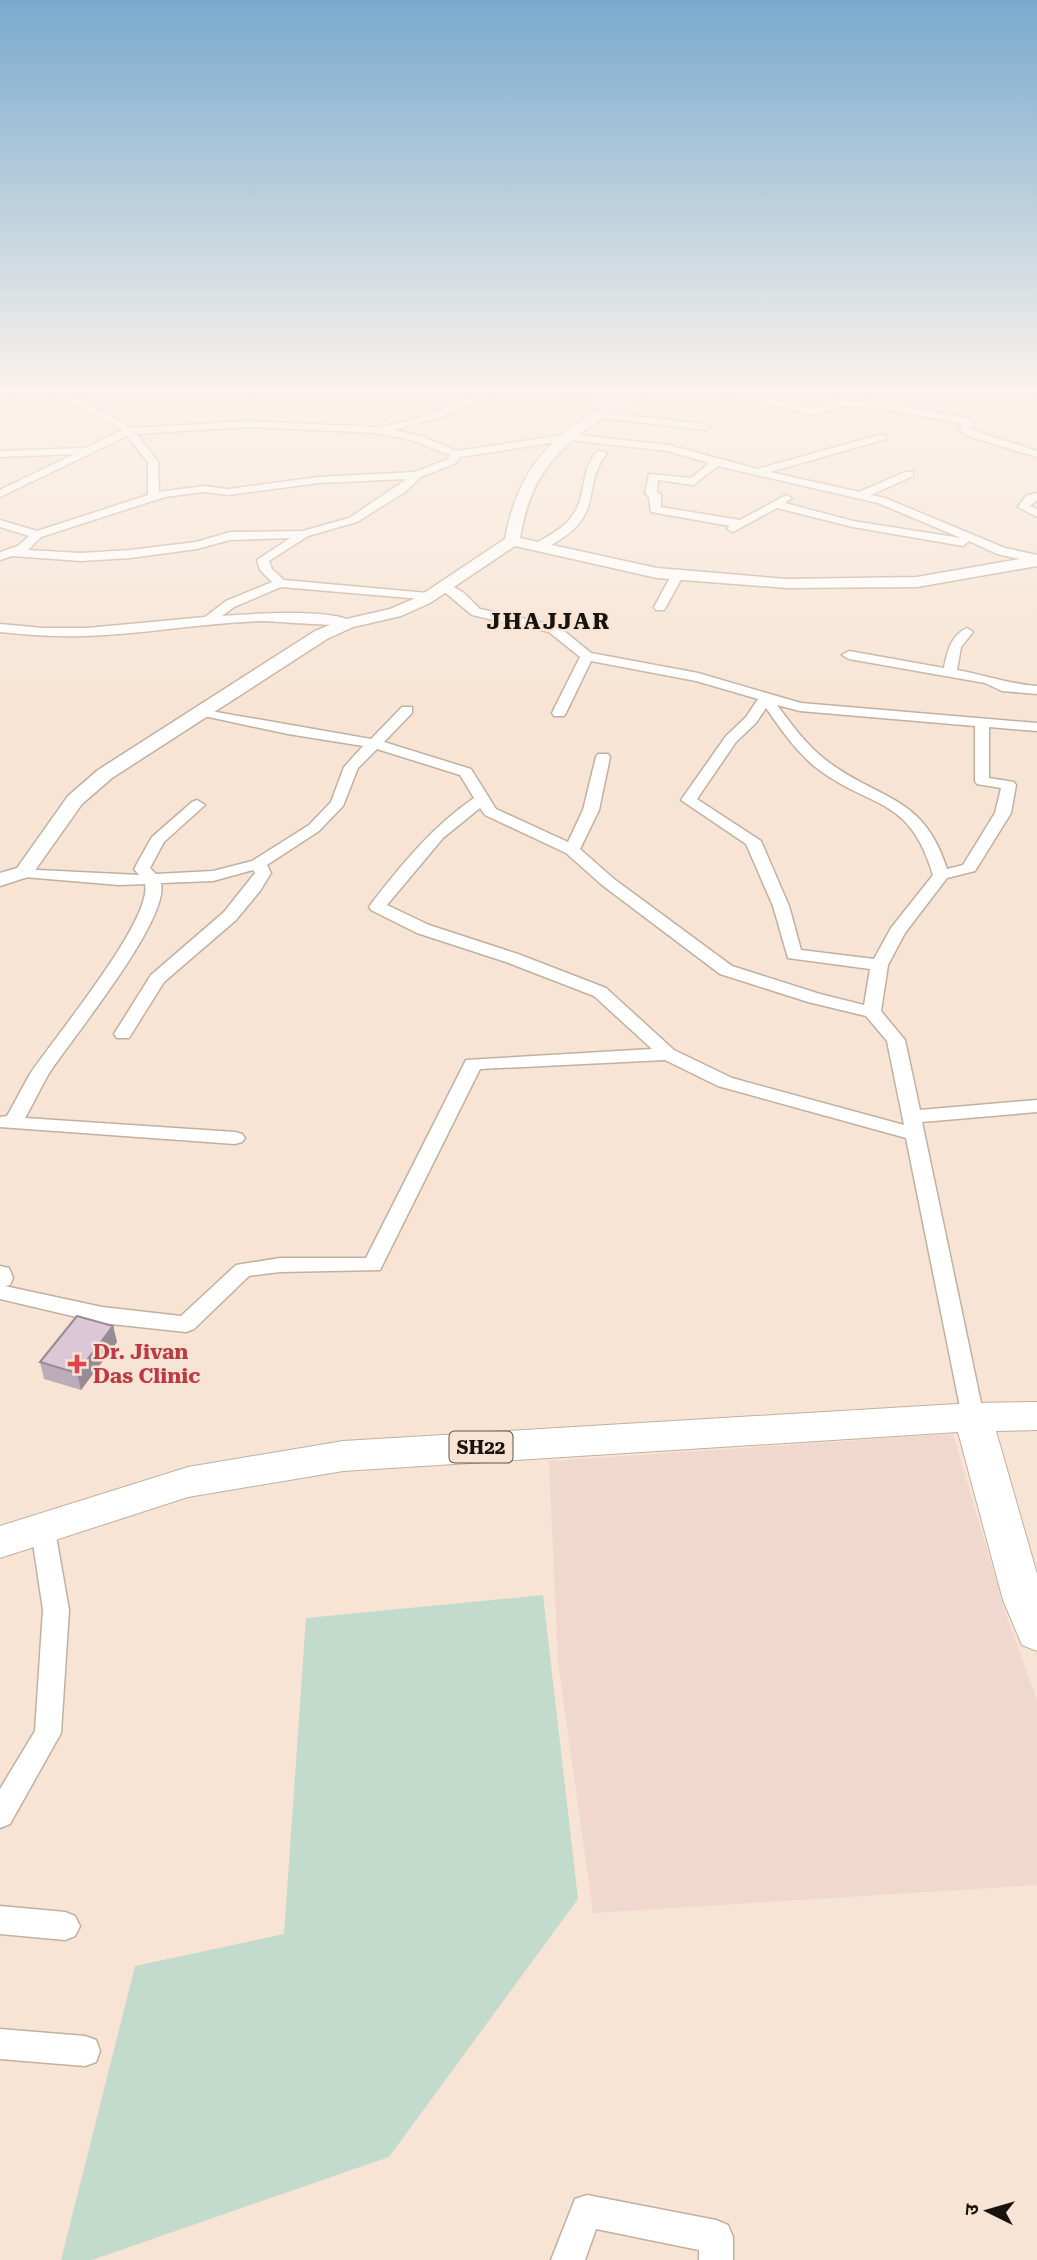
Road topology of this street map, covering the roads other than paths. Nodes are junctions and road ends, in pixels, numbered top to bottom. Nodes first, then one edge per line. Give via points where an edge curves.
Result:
1 (147, 498) edge
2 (387, 498) edge
3 (524, 498) edge
4 (586, 498) edge
5 (655, 498) edge
6 (786, 498) edge
7 (875, 498) edge
8 (1030, 498) edge
9 (776, 504) junction
10 (1037, 514) edge
11 (0, 523) edge
12 (743, 524) junction
13 (730, 531) dead end
14 (304, 534) junction
15 (37, 535) junction
16 (512, 541) junction
17 (542, 545) junction
18 (988, 546) junction
19 (5, 555) edge
20 (1037, 560) edge
21 (678, 574) junction
22 (281, 583) junction
23 (444, 586) junction
24 (428, 597) junction
25 (660, 607) dead end
26 (210, 619) junction
27 (348, 623) junction
28 (0, 628) edge
29 (967, 632) dead end
30 (849, 655) dead end
31 (587, 656) junction
32 (950, 674) junction
33 (1037, 690) edge
34 (765, 698) junction
35 (407, 710) dead end
36 (204, 712) junction
37 (559, 713) dead end
38 (982, 723) junction
39 (1037, 727) edge
40 (376, 744) junction
41 (603, 757) dead end
42 (482, 799) junction
43 (197, 805) dead end
44 (572, 850) junction
45 (258, 864) junction
46 (24, 872) junction
47 (941, 875) junction
48 (152, 879) junction
49 (0, 880) edge
50 (879, 965) junction
51 (872, 1012) junction
52 (124, 1034) dead end
53 (668, 1054) junction
54 (1037, 1106) edge
55 (7, 1122) edge
56 (915, 1126) junction
57 (235, 1138) dead end
58 (0, 1292) edge
59 (1037, 1416) edge
60 (973, 1417) junction
61 (43, 1530) junction
62 (0, 1542) edge
63 (1037, 1633) edge
64 (0, 1815) edge
65 (0, 1920) edge
66 (65, 1926) dead end
67 (0, 2044) edge
68 (85, 2051) dead end
69 (568, 2260) edge
70 (716, 2260) edge

1 - 15 street
2 - 14 street via 353,520
3 - 16 street
4 - 17 street via 568,530
5 - 12 street via 654,510
6 - 9 street
7 - 18 street
8 - 10 street via 1024,507
9 - 12 street
9 - 18 street via 853,524
11 - 15 street
12 - 13 street
14 - 19 street via 230,537 130,554
14 - 22 street via 263,559 266,570
15 - 19 street via 22,549
16 - 17 street
16 - 23 street
17 - 21 street
18 - 20 street
20 - 21 street via 974,574 873,584
21 - 25 street
22 - 24 street
22 - 26 street via 230,604
23 - 24 street
23 - 31 street via 476,612 553,629
24 - 27 street via 395,613
26 - 27 street via 300,618
26 - 28 street via 77,634
27 - 36 street via 321,635
29 - 32 street via 955,647
30 - 32 street
31 - 34 street via 698,677
31 - 37 street
32 - 33 street
34 - 38 street via 825,710
34 - 47 street via 818,762 854,787 897,804 925,830
34 - 50 street via 689,800 753,841 781,906 794,954
35 - 40 street
36 - 40 street
36 - 46 street via 105,774 75,800
38 - 39 street
38 - 47 street via 982,781 1009,785 1003,813 970,868
40 - 42 street via 466,772
40 - 45 street via 351,767 338,803 314,828
41 - 44 street via 592,810
42 - 44 street via 490,812
42 - 53 street via 457,814 421,851 377,907 423,929 600,992
43 - 48 street via 158,840 142,869
44 - 51 street via 608,883 726,970
45 - 48 street via 213,876
45 - 52 street via 263,873 254,888 212,933 157,979
46 - 48 street
46 - 49 street
47 - 50 street via 897,932
48 - 55 street via 155,892 145,918
50 - 51 street
51 - 56 street via 896,1040
53 - 56 street via 724,1082 827,1112
53 - 58 street via 473,1064 373,1265 280,1265 243,1270 186,1324 102,1315
54 - 56 street
55 - 57 street
56 - 60 street
59 - 60 main road
60 - 61 main road, SH22 via 343,1456 188,1482
60 - 63 main road
61 - 62 main road, SH22
61 - 64 street via 55,1610 48,1732
65 - 66 street
67 - 68 street
69 - 70 street via 587,2211 716,2237

